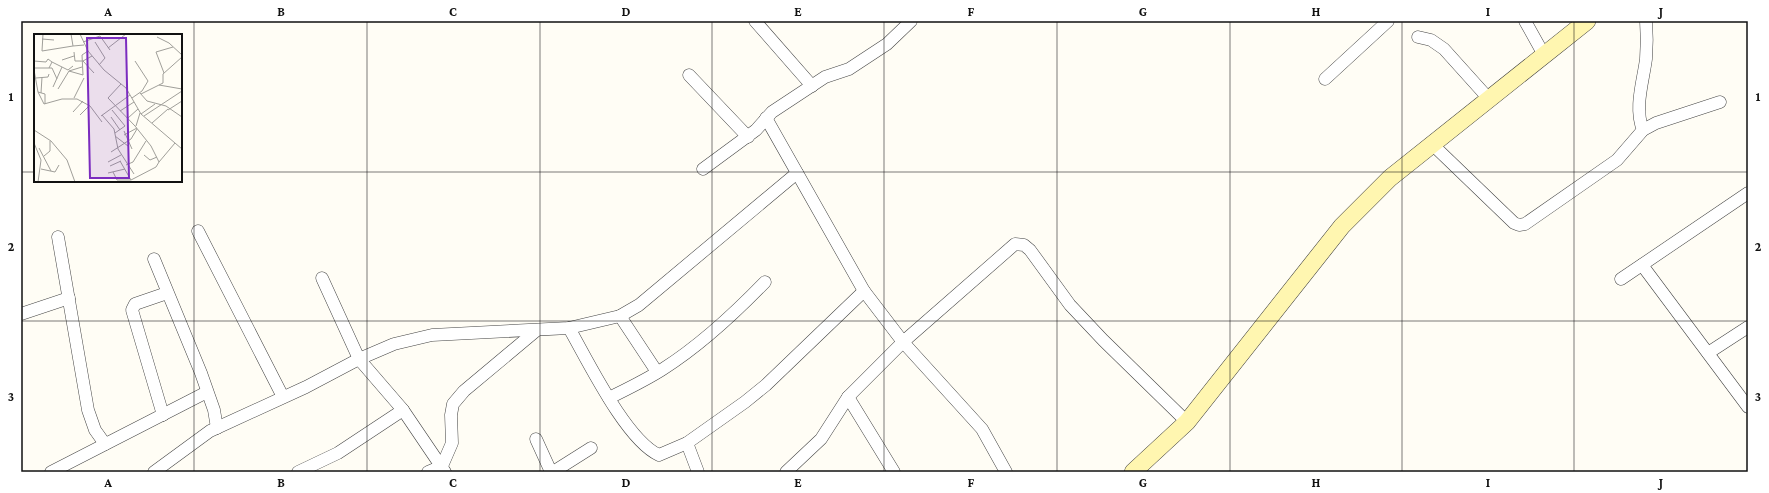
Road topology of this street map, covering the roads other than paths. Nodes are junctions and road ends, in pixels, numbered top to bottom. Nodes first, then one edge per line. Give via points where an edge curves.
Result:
1 (755, 21) edge
2 (911, 21) edge
3 (1388, 21) edge
4 (1525, 21) edge
5 (1587, 21) edge
6 (1646, 21) edge
7 (1418, 37) dead end
8 (1544, 54) junction
9 (689, 75) dead end
10 (1325, 78) dead end
11 (812, 86) junction
12 (1489, 99) junction
13 (1720, 102) dead end
14 (766, 118) junction
15 (1643, 130) junction
16 (748, 137) junction
17 (1433, 144) junction
18 (703, 169) dead end
19 (797, 173) junction
20 (1748, 193) edge
21 (198, 230) dead end
22 (58, 237) dead end
23 (154, 259) dead end
24 (1642, 265) junction
25 (322, 278) dead end
26 (1621, 279) dead end
27 (765, 282) dead end
28 (864, 291) junction
29 (168, 293) junction
30 (69, 298) junction
31 (21, 314) edge
32 (620, 316) junction
33 (1748, 327) edge
34 (569, 328) junction
35 (537, 330) junction
36 (903, 342) junction
37 (1708, 353) junction
38 (359, 359) junction
39 (657, 372) junction
40 (207, 392) junction
41 (283, 397) junction
42 (848, 397) junction
43 (609, 398) junction
44 (1748, 407) edge
45 (403, 410) junction
46 (163, 414) junction
47 (1187, 422) junction
48 (217, 428) junction
49 (536, 439) dead end
50 (687, 443) junction
51 (105, 444) junction
52 (591, 448) dead end
53 (165, 468) edge
54 (444, 469) edge
55 (51, 472) edge
56 (154, 472) edge
57 (298, 472) edge
58 (428, 472) edge
59 (552, 472) edge
60 (698, 472) edge
61 (786, 472) edge
62 (894, 472) edge
63 (1006, 472) edge
64 (1133, 472) edge

1 - 11 street
2 - 11 street via 887,44 849,69 826,77
3 - 10 street
4 - 8 street
5 - 8 main road
6 - 15 street via 1646,57 1639,120
7 - 12 street via 1431,40 1444,49
8 - 12 main road
9 - 16 street
11 - 14 street
12 - 17 main road
13 - 15 street via 1656,123
14 - 16 street
14 - 19 street
15 - 17 street via 1617,160 1525,224 1519,225
16 - 18 street
17 - 47 main road via 1390,178 1342,226
19 - 28 street
19 - 32 street via 640,305
20 - 24 street
21 - 41 street
22 - 30 street
23 - 29 street
24 - 26 street
24 - 37 street
25 - 38 street
27 - 39 street via 736,312 682,356
28 - 36 street
28 - 50 street via 766,385
29 - 40 street
29 - 46 street via 134,304 132,310
30 - 31 street
30 - 51 street via 88,410 95,430
32 - 34 street
32 - 39 street
33 - 37 street
34 - 35 street
34 - 43 street
35 - 38 street via 432,335 394,344
35 - 54 street via 464,391 453,404 452,444
36 - 42 street
36 - 47 street via 1015,244 1024,245 1070,305
36 - 63 street via 982,429
37 - 44 street
38 - 41 street
38 - 45 street
39 - 43 street
40 - 46 street
40 - 48 street
41 - 48 street
42 - 61 street via 821,439
42 - 62 street
43 - 50 street via 649,451 659,455
45 - 54 street
45 - 57 street via 338,453
46 - 51 street
47 - 64 main road
48 - 53 street
49 - 59 street
50 - 60 street
51 - 55 street
52 - 59 street
53 - 56 street
54 - 58 street

